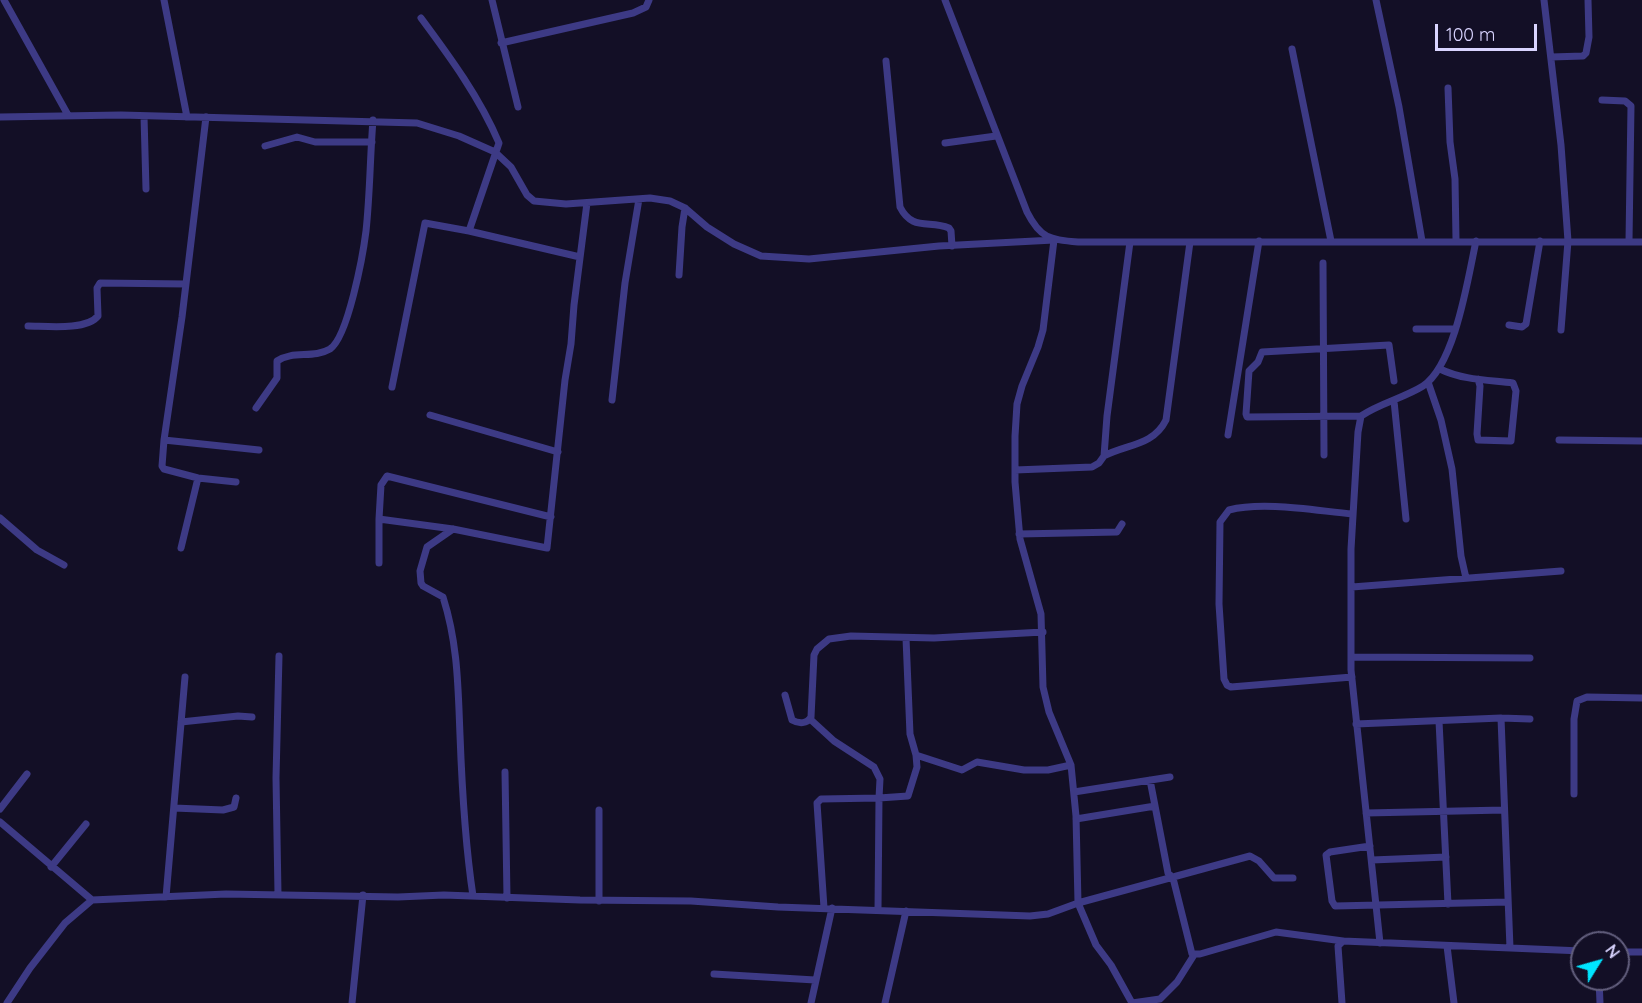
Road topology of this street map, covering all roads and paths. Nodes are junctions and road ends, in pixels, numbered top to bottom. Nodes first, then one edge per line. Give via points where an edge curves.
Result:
1 (4, 0) edge
2 (164, 0) edge
3 (492, 0) edge
4 (649, 0) edge
5 (945, 0) edge
6 (1376, 0) edge
7 (1544, 0) edge
8 (1588, 0) edge
9 (421, 18) dead end
10 (501, 43) junction
11 (1292, 49) dead end
12 (1551, 57) junction
13 (886, 61) dead end
14 (1448, 87) dead end
15 (1602, 100) dead end
16 (518, 107) dead end
17 (68, 115) junction
18 (144, 116) junction
19 (0, 117) edge
20 (188, 117) junction
21 (206, 117) junction
22 (373, 120) junction
23 (996, 136) junction
24 (372, 142) junction
25 (945, 143) dead end
26 (265, 146) dead end
27 (495, 152) junction
28 (146, 189) dead end
29 (639, 199) junction
30 (587, 203) junction
31 (685, 208) junction
32 (468, 231) junction
33 (1054, 240) junction
34 (1456, 240) junction
35 (1259, 241) junction
36 (1331, 241) junction
37 (1422, 241) junction
38 (1476, 241) junction
39 (1540, 241) junction
40 (1568, 241) junction
41 (1629, 241) junction
42 (1130, 242) junction
43 (1190, 242) junction
44 (1642, 242) edge
45 (952, 246) junction
46 (580, 257) junction
47 (1323, 263) dead end
48 (679, 275) dead end
49 (186, 284) junction
50 (1509, 325) dead end
51 (28, 326) dead end
52 (1416, 329) dead end
53 (1455, 329) junction
54 (1561, 330) dead end
55 (1322, 348) junction
56 (1440, 369) junction
57 (1478, 379) junction
58 (1394, 381) dead end
59 (1428, 382) junction
60 (392, 387) dead end
61 (612, 400) dead end
62 (1394, 401) junction
63 (256, 408) dead end
64 (430, 415) dead end
65 (1323, 415) junction
66 (1361, 416) junction
67 (1228, 435) dead end
68 (164, 440) junction
69 (1559, 440) dead end
70 (1642, 441) edge
71 (259, 450) dead end
72 (558, 452) junction
73 (1324, 455) dead end
74 (1104, 456) junction
75 (1015, 470) junction
76 (198, 478) junction
77 (236, 482) dead end
78 (1353, 514) junction
79 (551, 517) junction
80 (0, 518) edge
81 (379, 519) junction
82 (1406, 519) dead end
83 (1122, 524) dead end
84 (453, 529) junction
85 (1019, 534) junction
86 (181, 548) dead end
87 (379, 563) dead end
88 (64, 565) dead end
89 (1561, 571) dead end
90 (1466, 578) junction
91 (1352, 587) junction
92 (1043, 632) junction
93 (906, 638) junction
94 (279, 656) dead end
95 (1352, 657) junction
96 (1530, 658) dead end
97 (185, 677) dead end
98 (1352, 677) junction
99 (785, 695) dead end
100 (1642, 698) edge
101 (252, 717) dead end
102 (1501, 718) junction
103 (810, 719) junction
104 (1530, 719) dead end
105 (1439, 721) junction
106 (181, 722) junction
107 (1356, 724) junction
108 (916, 755) junction
109 (1071, 765) junction
110 (505, 772) dead end
111 (27, 774) dead end
112 (1170, 777) dead end
113 (1150, 780) junction
114 (1074, 792) junction
115 (1574, 794) dead end
116 (236, 798) dead end
117 (879, 798) junction
118 (1155, 806) junction
119 (0, 808) edge
120 (174, 808) junction
121 (598, 810) dead end
122 (1444, 810) junction
123 (1504, 810) junction
124 (1366, 813) junction
125 (1076, 819) junction
126 (0, 822) edge
127 (86, 824) dead end
128 (1370, 846) junction
129 (1446, 857) junction
130 (1372, 860) junction
131 (51, 867) junction
132 (1173, 878) junction
133 (1293, 878) dead end
134 (278, 894) junction
135 (363, 895) junction
136 (473, 896) junction
137 (166, 897) junction
138 (507, 898) junction
139 (92, 900) junction
140 (599, 901) junction
141 (1508, 902) junction
142 (1078, 903) junction
143 (1448, 904) junction
144 (1376, 906) junction
145 (828, 908) junction
146 (878, 910) junction
147 (906, 911) junction
148 (1343, 941) junction
149 (1380, 943) junction
150 (1447, 946) junction
151 (1510, 948) junction
152 (1570, 950) edge
153 (1194, 955) junction
154 (714, 974) dead end
155 (815, 980) junction
156 (7, 1003) edge
157 (352, 1003) edge
158 (811, 1003) edge
159 (885, 1003) edge
160 (1132, 1003) edge
161 (1342, 1003) edge
162 (1454, 1003) edge

1 - 17 street
2 - 20 street
3 - 10 street
4 - 10 street via 646,7 633,13
5 - 23 street
6 - 37 street
7 - 12 street
8 - 12 street via 1586,53
9 - 27 street via 492,126 499,143
10 - 16 street
11 - 36 street
12 - 40 street
13 - 45 street via 900,207 915,222 949,228
14 - 34 street
15 - 41 street via 1631,105
17 - 18 street
17 - 19 street
18 - 20 street
18 - 28 street
20 - 21 street
21 - 22 street
21 - 49 street
22 - 24 street
22 - 27 street via 426,125
23 - 25 street
23 - 33 street via 1032,222
24 - 26 street via 315,142 297,137
24 - 63 street via 366,233 341,337 323,352 286,354 277,361 277,378
27 - 30 street via 511,167 534,201
27 - 32 street
29 - 30 street
29 - 31 street via 664,200
29 - 61 street
30 - 46 street
31 - 45 street via 727,240 761,256 809,259
31 - 48 street
32 - 46 street
32 - 60 street via 425,224
33 - 42 street
33 - 45 street
33 - 75 street via 1043,330 1017,404
34 - 37 street
34 - 38 street
35 - 36 street
35 - 43 street
35 - 67 street
36 - 37 street
38 - 39 street
38 - 53 street
39 - 40 street
39 - 50 street via 1526,324
40 - 41 street
40 - 54 street
41 - 44 street
42 - 43 street
42 - 74 street
43 - 74 street via 1166,420 1156,435 1144,443
46 - 72 street
47 - 55 street
49 - 51 street via 100,284 98,316 93,321
49 - 68 street
52 - 53 street
53 - 56 street
55 - 58 street via 1389,345
55 - 65 street
55 - 65 street via 1262,352 1249,370 1246,414 1250,418
56 - 57 street
56 - 59 street
57 - 57 street via 1515,385 1511,441 1478,440
59 - 62 street
59 - 90 street via 1452,469
62 - 66 street
62 - 82 street
64 - 72 street
65 - 66 street
65 - 73 street
66 - 78 street
68 - 71 street
68 - 76 street via 163,468
69 - 70 street
72 - 79 street
74 - 75 street via 1092,467
75 - 85 street
76 - 77 street
76 - 86 street
78 - 91 street
78 - 98 street via 1294,508 1229,510 1220,522 1219,604 1227,685
79 - 81 street via 387,476 381,485
79 - 84 street via 548,548
80 - 88 street via 37,550
81 - 84 street
81 - 87 street
83 - 85 street via 1117,532
84 - 136 street via 427,547 420,579 423,586 443,597 456,651 462,791
85 - 92 street
89 - 90 street
90 - 91 street
91 - 95 street
92 - 93 street
92 - 109 street via 1043,687
93 - 103 street via 851,636 822,644 814,655
93 - 108 street via 910,734
94 - 134 street
95 - 96 street
95 - 98 street
97 - 106 street
98 - 107 street
99 - 103 street via 792,720 800,723
100 - 115 street via 1577,701
101 - 106 street
102 - 104 street
102 - 105 street
102 - 123 street
103 - 117 street via 834,741 874,767 880,779
105 - 107 street
105 - 122 street
106 - 120 street
107 - 124 street
108 - 109 street via 962,770 977,762 1024,770
108 - 117 street via 908,796
109 - 114 street
110 - 138 street
111 - 119 street
112 - 113 street
113 - 114 street
113 - 118 street
114 - 125 street
116 - 120 street via 234,807 223,810
117 - 145 street via 818,802
117 - 146 street
118 - 125 street
118 - 132 street via 1168,873
120 - 137 street
121 - 140 street
122 - 123 street
122 - 124 street
122 - 129 street
123 - 141 street
124 - 128 street
125 - 142 street
126 - 131 street
127 - 131 street
128 - 130 street
128 - 144 street via 1330,852 1326,858 1333,905
129 - 130 street
129 - 143 street
130 - 144 street
131 - 139 street
132 - 133 street via 1250,856 1274,878
132 - 142 street
132 - 153 street
134 - 135 street
134 - 137 street
135 - 136 street
135 - 157 street
136 - 138 street
137 - 139 street
138 - 140 street
139 - 156 street via 65,923
140 - 145 street
141 - 143 street
141 - 151 street
142 - 147 street via 1036,916
142 - 160 street via 1096,945
143 - 144 street
144 - 149 street
145 - 146 street
145 - 155 street
146 - 147 street
147 - 159 street
148 - 149 street
148 - 153 street via 1276,932
148 - 161 street via 1338,946
149 - 150 street
150 - 151 street
150 - 162 street
151 - 152 street
153 - 160 street via 1177,982 1160,999
154 - 155 street
155 - 158 street

